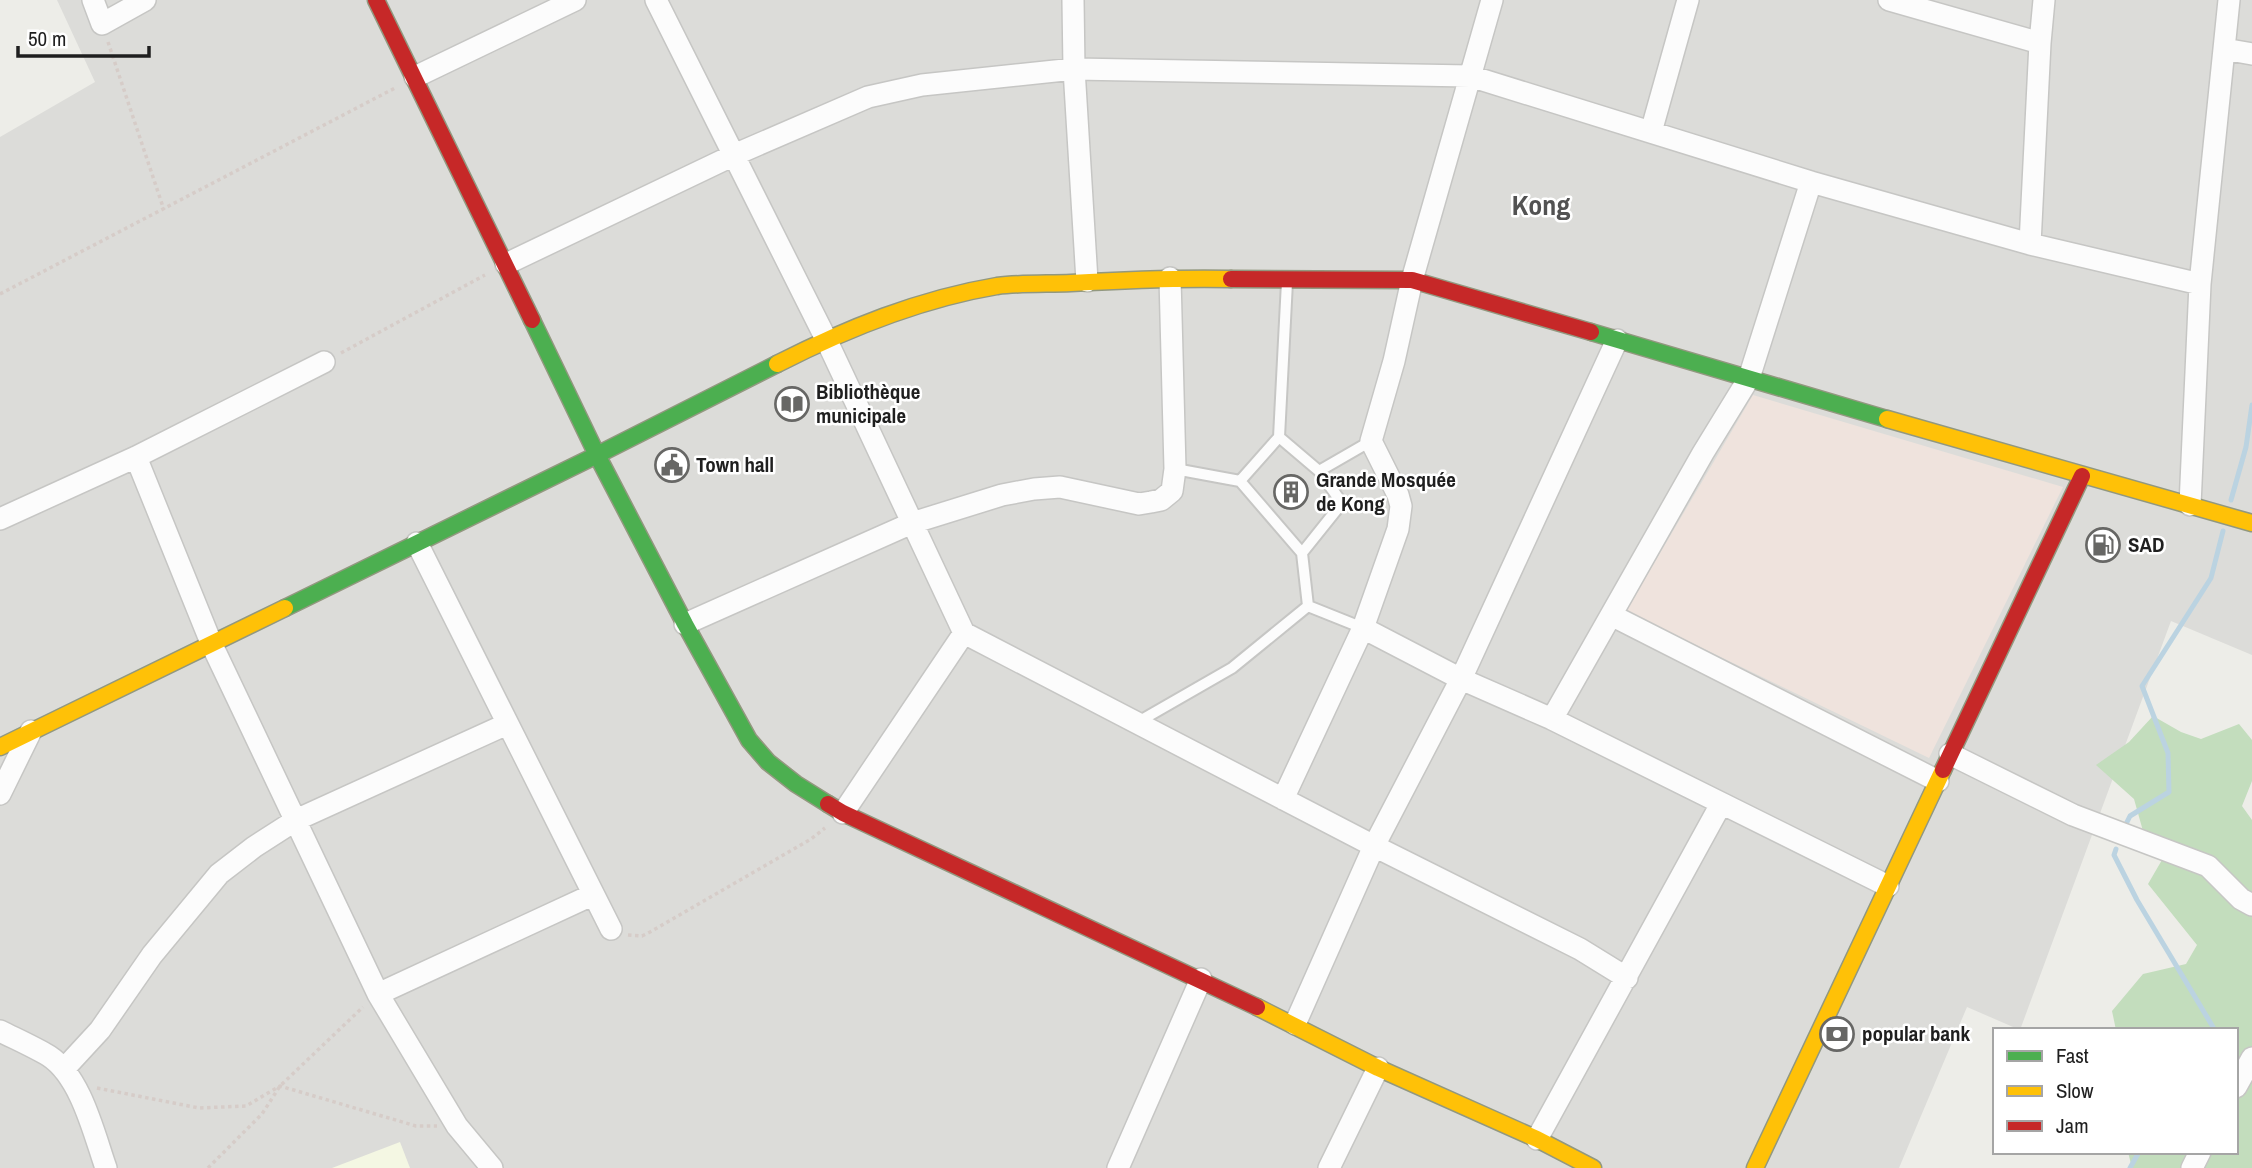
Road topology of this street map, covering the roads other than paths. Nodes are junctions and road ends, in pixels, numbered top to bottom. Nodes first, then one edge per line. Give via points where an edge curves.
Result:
1 (93, 0) edge
2 (145, 0) edge
3 (376, 0) edge
4 (575, 0) edge
5 (656, 0) edge
6 (1073, 0) edge
7 (1492, 0) edge
8 (1688, 0) edge
9 (1889, 0) edge
10 (2044, 0) edge
11 (2229, 0) edge
12 (2040, 43) junction
13 (2224, 49) junction
14 (2252, 54) edge
15 (1074, 69) junction
16 (1471, 76) junction
17 (415, 77) junction
18 (1651, 132) junction
19 (734, 155) junction
20 (1811, 182) junction
21 (2029, 244) junction
22 (506, 264) junction
23 (1170, 278) junction
24 (1287, 279) junction
25 (1412, 280) junction
26 (1087, 281) junction
27 (2200, 284) junction
28 (826, 339) junction
29 (1617, 340) junction
30 (324, 362) road end
31 (1749, 378) junction
32 (1279, 437) junction
33 (1371, 441) junction
34 (597, 455) junction
35 (136, 457) junction
36 (1175, 469) junction
37 (1320, 471) junction
38 (2082, 476) junction
39 (1240, 481) junction
40 (2190, 505) junction
41 (0, 519) edge
42 (912, 523) junction
43 (2252, 523) edge
44 (417, 544) junction
45 (1302, 553) junction
46 (1308, 606) junction
47 (1611, 615) junction
48 (685, 624) junction
49 (1363, 628) junction
50 (964, 633) junction
51 (212, 645) junction
52 (1461, 679) junction
53 (1552, 719) junction
54 (1137, 723) junction
55 (507, 724) junction
56 (31, 731) junction
57 (0, 747) edge
58 (1950, 754) junction
59 (1938, 781) junction
60 (0, 794) edge
61 (1283, 799) junction
62 (1721, 804) junction
63 (843, 813) junction
64 (296, 820) junction
65 (1374, 846) junction
66 (1888, 886) junction
67 (592, 895) junction
68 (2252, 905) edge
69 (611, 929) road end
70 (1627, 978) junction
71 (1201, 979) junction
72 (378, 993) junction
73 (1295, 1024) junction
74 (0, 1031) edge
75 (2252, 1058) edge
76 (1378, 1068) junction
77 (69, 1077) junction
78 (2238, 1083) edge
79 (1536, 1139) junction
80 (106, 1168) edge
81 (492, 1168) edge
82 (1118, 1168) edge
83 (1329, 1168) edge
84 (1593, 1168) edge
85 (1755, 1168) edge

1 - 2 street via 102,24
3 - 17 main road
4 - 17 street
5 - 19 street
6 - 15 street
7 - 16 street
8 - 18 street
9 - 12 street
10 - 12 street
11 - 13 street
12 - 21 street
13 - 14 street
13 - 27 street
15 - 16 street
15 - 19 street via 922,85 868,97
15 - 26 street
16 - 18 street
16 - 25 street
17 - 22 main road
18 - 20 street
19 - 22 street
19 - 28 street
20 - 21 street
20 - 31 street
21 - 27 street
22 - 34 main road
23 - 24 main road
23 - 26 main road
23 - 36 street
24 - 25 main road
24 - 32 lane
25 - 29 main road
25 - 33 street
26 - 28 main road via 999,286 948,296
27 - 40 street
28 - 34 main road
28 - 42 street
29 - 31 main road
29 - 52 street
30 - 35 street
31 - 38 main road
31 - 47 street
32 - 37 lane
32 - 39 lane
33 - 37 lane
33 - 49 street via 1401,506 1398,529
34 - 44 main road
34 - 48 main road
35 - 41 street
35 - 51 street
36 - 39 lane
36 - 42 street via 1167,497 1139,505 1060,487 1034,489
37 - 45 lane via 1342,503
38 - 40 main road
38 - 58 main road
39 - 45 lane
40 - 43 main road
42 - 48 street
42 - 50 street
44 - 51 main road
44 - 55 street
45 - 46 lane
46 - 49 lane
46 - 54 lane via 1232,668
47 - 53 street
47 - 59 street
48 - 63 main road via 749,740 768,762
49 - 52 street
49 - 61 street
50 - 54 street
50 - 63 street
51 - 56 main road
51 - 64 street
52 - 53 street
52 - 65 street
53 - 62 street
54 - 61 street
55 - 64 street
55 - 67 street
56 - 57 main road
56 - 60 street
58 - 59 main road
58 - 68 street via 2073,815 2208,866
59 - 66 main road
61 - 65 street
62 - 66 street
62 - 70 street
63 - 71 main road
64 - 72 street
64 - 77 street via 219,874 159,947
65 - 70 street via 1580,949
65 - 73 street
66 - 85 main road
67 - 69 street
67 - 72 street
70 - 79 street
71 - 73 main road
71 - 82 street
72 - 81 street via 457,1126
73 - 76 main road
74 - 77 street via 50,1057
75 - 78 street
76 - 79 main road
76 - 83 street
77 - 80 street
79 - 84 main road

